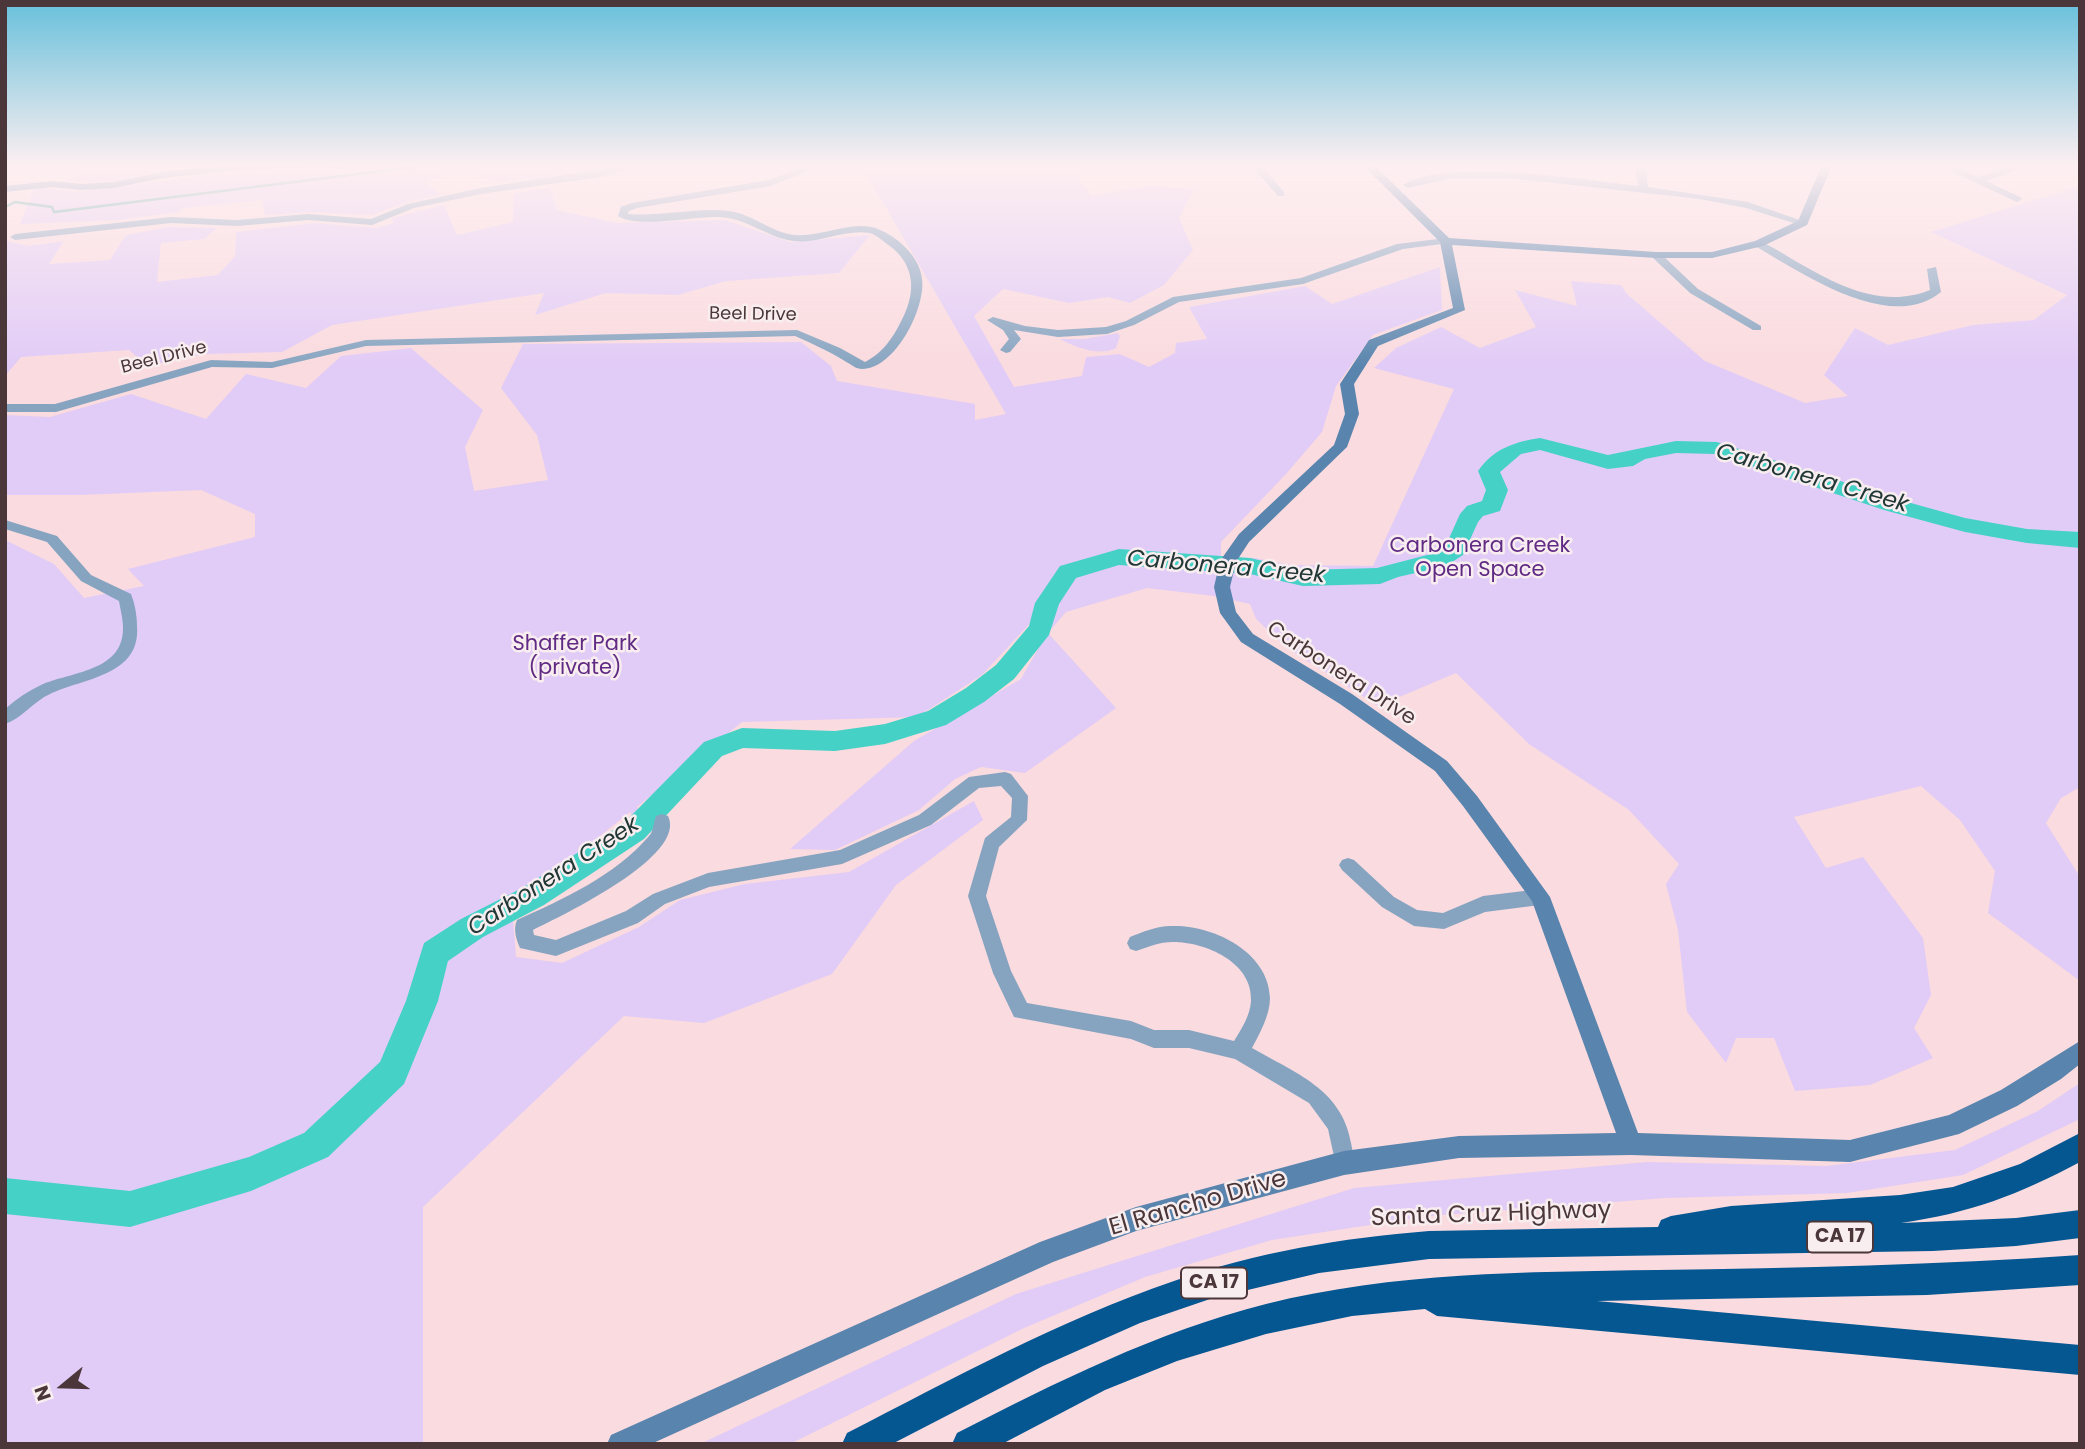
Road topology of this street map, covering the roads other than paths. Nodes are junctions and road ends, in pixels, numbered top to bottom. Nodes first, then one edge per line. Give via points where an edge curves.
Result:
1 (70, 233) edge
2 (776, 233) edge
3 (847, 233) edge
4 (876, 233) edge
5 (1437, 233) edge
6 (1783, 233) edge
7 (15, 237) dead end
8 (1446, 241) junction
9 (1759, 244) junction
10 (1656, 255) junction
11 (1932, 269) dead end
12 (1757, 328) dead end
13 (1039, 332) dead end
14 (5, 408) edge
15 (5, 523) edge
16 (5, 718) edge
17 (662, 821) dead end
18 (1348, 865) dead end
19 (1540, 897) junction
20 (1136, 943) dead end
21 (1239, 1051) junction
22 (2080, 1051) edge
23 (1631, 1144) junction
24 (2080, 1147) edge
25 (1344, 1163) junction
26 (2080, 1224) edge
27 (1600, 1242) junction
28 (2080, 1270) edge
29 (1395, 1295) junction
30 (2080, 1360) edge
31 (620, 1444) edge
32 (858, 1444) edge
33 (968, 1444) edge

1 - 7 street
2 - 3 street, Beel Drive via 795,238
4 - 14 street, Beel Drive via 915,264 919,288 894,345 873,364 860,366 797,332 366,342 272,365 211,363 56,408
5 - 8 street
6 - 9 street
8 - 10 street
8 - 13 street via 1401,246 1303,281 1177,299 1124,326 1091,333
8 - 19 street, Carbonera Drive via 1459,310 1373,343 1347,384 1352,414 1340,447 1244,538 1228,561 1222,587 1228,613 1247,638 1346,699 1441,766
9 - 10 street via 1712,255
9 - 11 street via 1852,293 1899,303 1922,300 1936,292
10 - 12 street via 1693,291
15 - 16 street via 52,539 86,578 126,598 130,641 117,662 47,688
17 - 21 street via 660,837 629,865 582,898 523,926 526,942 556,948 708,880 842,857 925,820 975,782 1005,779 1020,796 1019,820 991,843 977,896 1002,973 1021,1011 1131,1030 1154,1039 1189,1039
18 - 19 street via 1388,902 1414,918 1444,920 1483,904
19 - 23 street, Carbonera Drive
20 - 21 street via 1150,935 1183,935 1214,941 1237,954 1260,991 1257,1018
21 - 25 street via 1315,1096 1338,1125
22 - 23 street, El Rancho Drive via 2009,1098 1951,1126 1850,1152
23 - 25 street, El Rancho Drive via 1460,1147
24 - 27 highway via 2026,1176 1952,1201 1900,1209 1731,1220
25 - 31 street, El Rancho Drive via 1136,1219 1049,1251
26 - 27 highway, Santa Cruz Highway / CA 17 via 1960,1236
27 - 32 highway, Santa Cruz Highway / CA 17 via 1388,1248 1261,1270 1101,1324
28 - 29 highway, CA 17 via 1970,1279 1527,1287
29 - 30 highway
29 - 33 highway, CA 17 via 1266,1318 1177,1346 1095,1379

